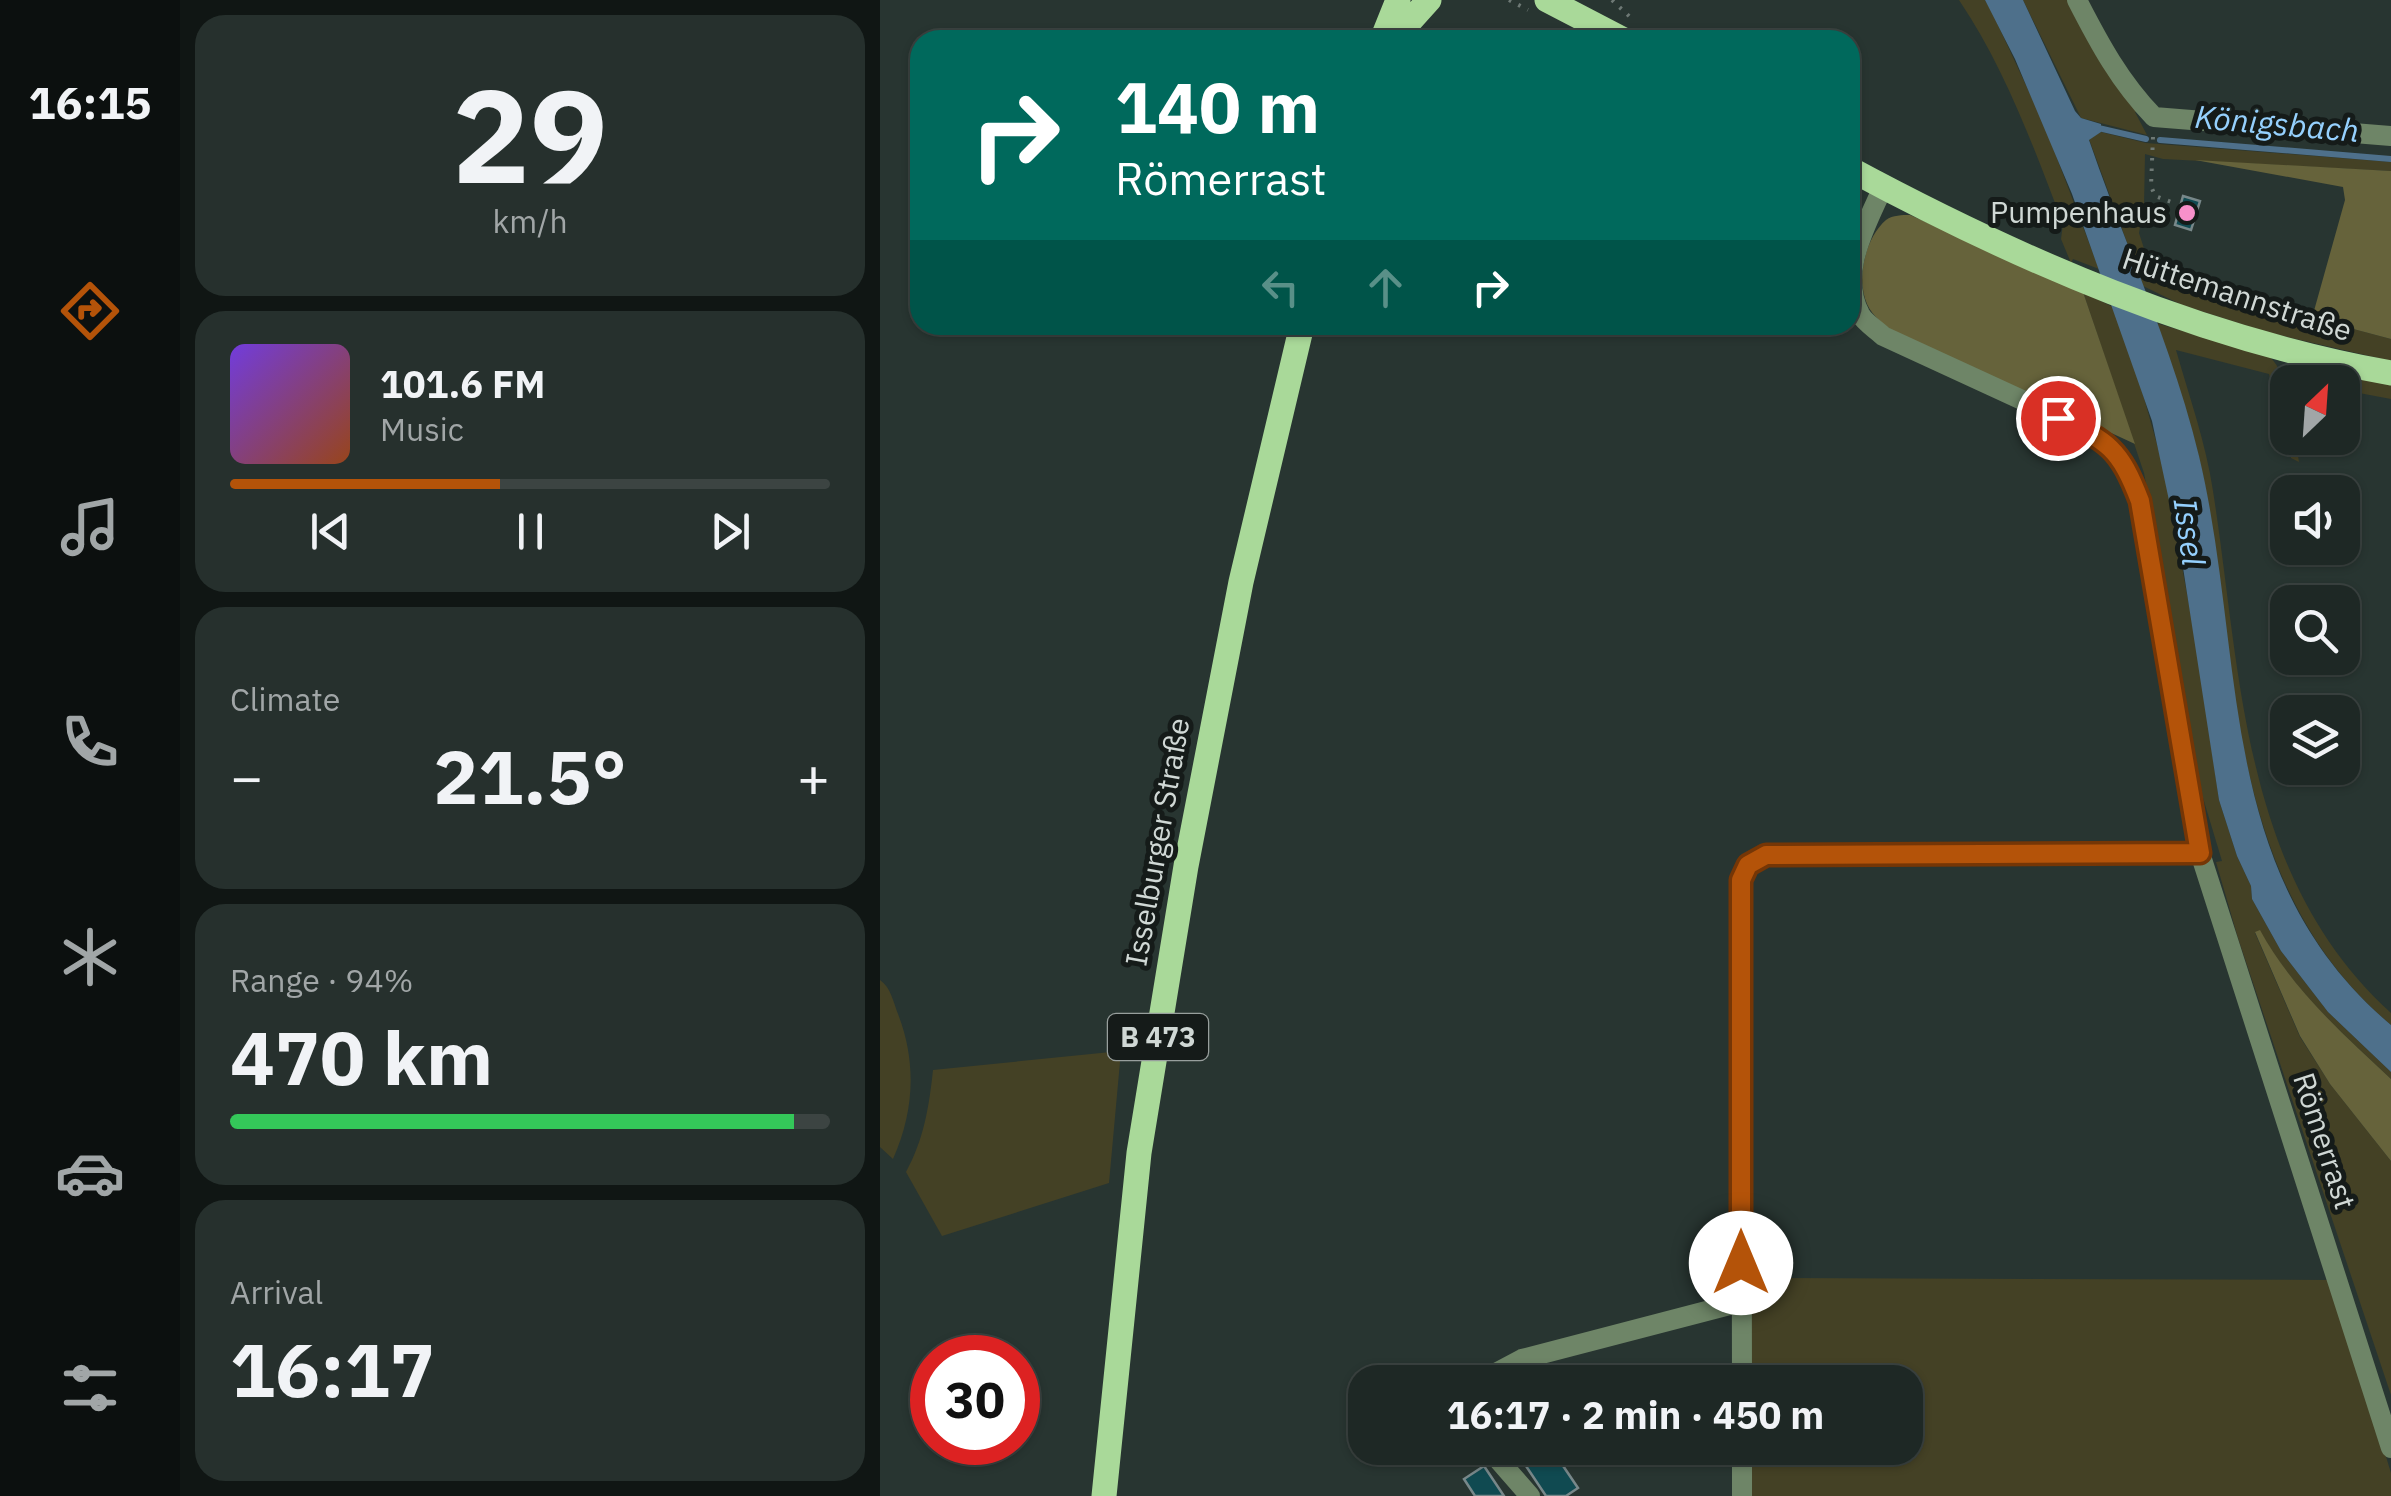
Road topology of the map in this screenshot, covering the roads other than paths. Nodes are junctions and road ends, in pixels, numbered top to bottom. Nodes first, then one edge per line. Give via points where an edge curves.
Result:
1 (1398, 0) edge
2 (1429, 0) edge
3 (1548, 0) edge
4 (1578, 0) edge
5 (2077, 0) edge
6 (1386, 30) edge
7 (1402, 30) edge
8 (1605, 30) edge
9 (1621, 30) edge
10 (2391, 136) edge
11 (1860, 174) edge
12 (1883, 187) junction
13 (1860, 238) edge
14 (1860, 314) edge
15 (1300, 335) edge
16 (2391, 373) edge
17 (2200, 853) junction
18 (1742, 1302) junction
19 (1511, 1365) edge
20 (1742, 1365) edge
21 (2391, 1448) edge
22 (1503, 1465) edge
23 (1742, 1465) edge
24 (1104, 1496) edge
25 (1530, 1496) edge
26 (1742, 1496) edge

1 - 6 main road
2 - 7 main road
3 - 8 main road
4 - 9 main road
5 - 10 street via 2107,58 2154,117
11 - 12 main road, Hüttemannstraße
12 - 13 street, Römerrast
12 - 16 main road, Hüttemannstraße via 2083,280 2185,319 2284,351
14 - 17 street, Römerrast via 1883,336 2087,430 2126,465 2140,501
15 - 24 main road, Isselburger Straße / B 473 via 1233,621 1186,866 1139,1153
17 - 18 street via 1766,855 1748,865 1741,880
17 - 21 street, Römerrast
18 - 19 street
18 - 20 street
22 - 25 street
23 - 26 street

